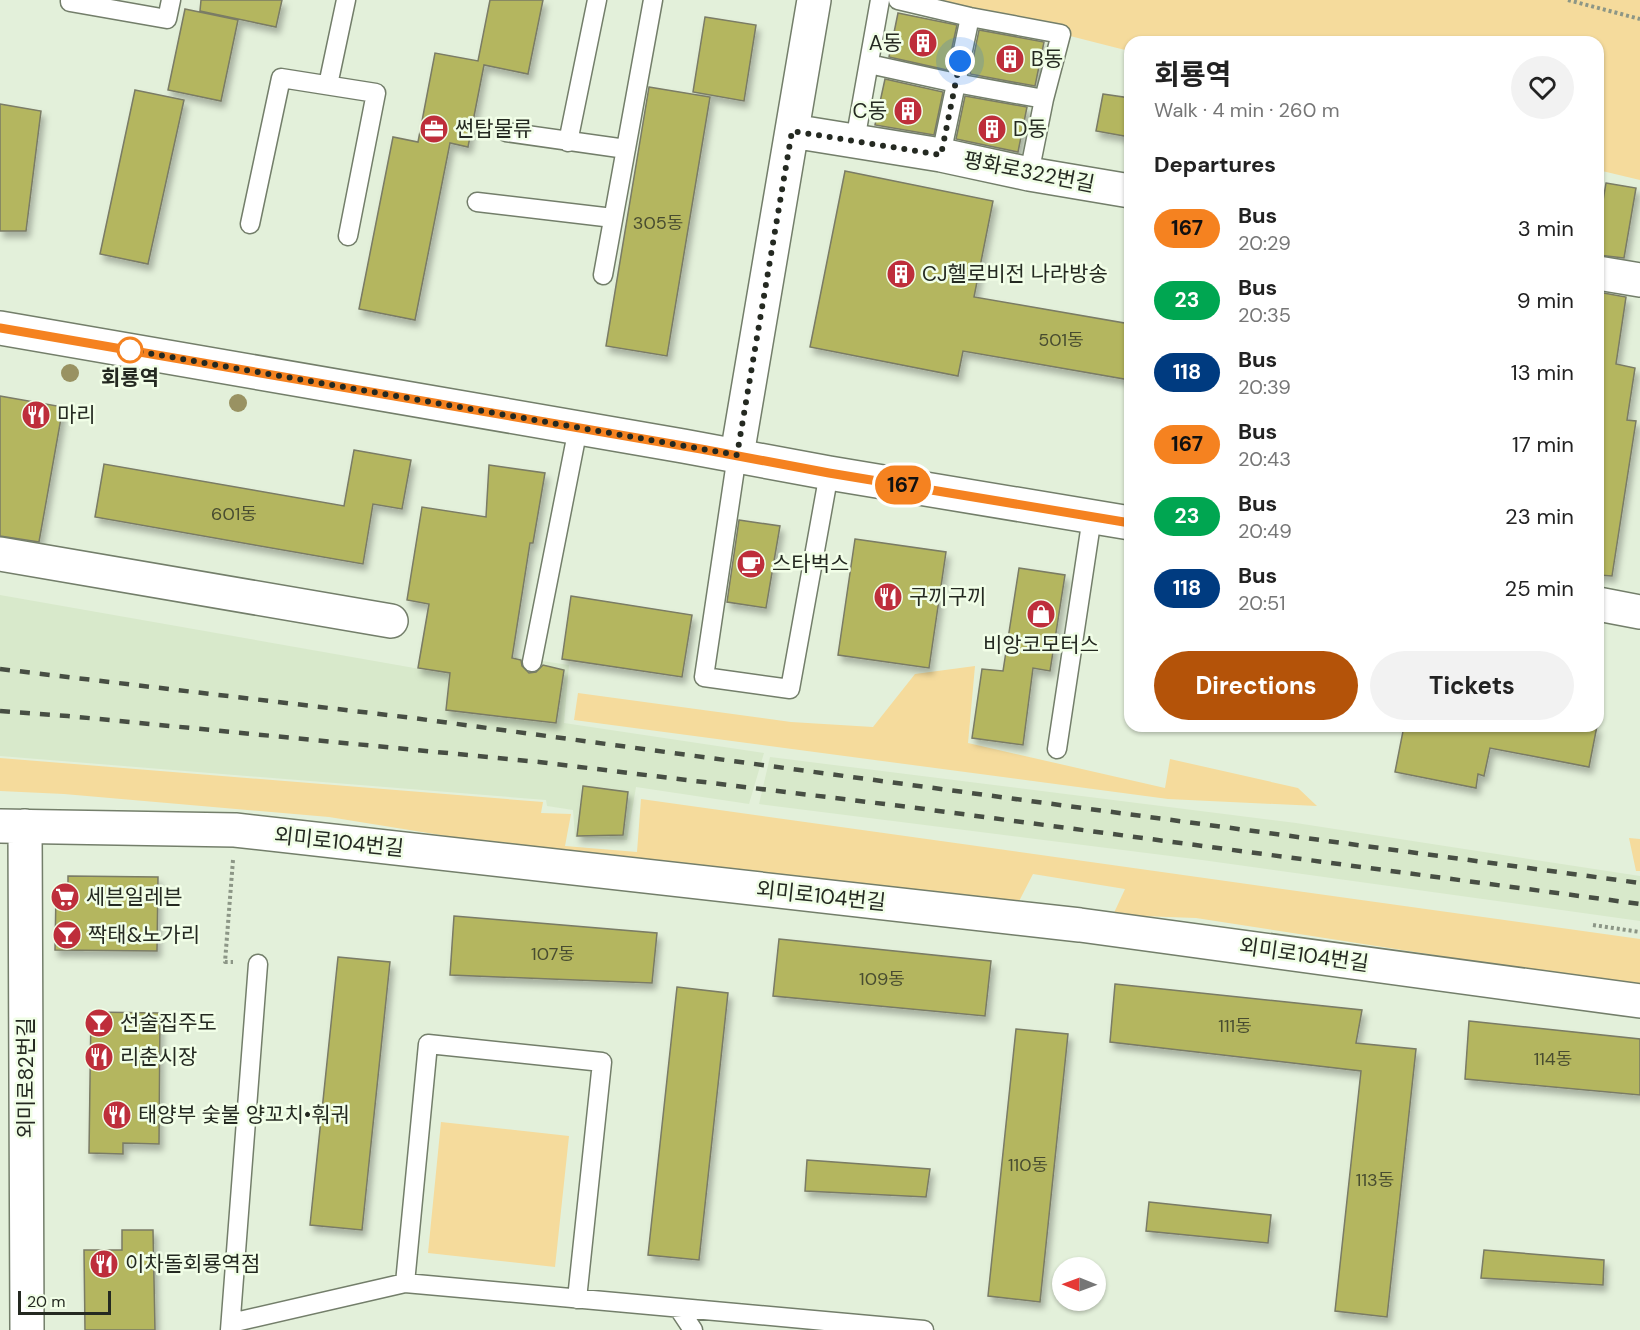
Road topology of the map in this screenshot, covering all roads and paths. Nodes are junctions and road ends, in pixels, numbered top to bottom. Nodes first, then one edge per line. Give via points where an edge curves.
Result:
1 (70, 0) edge
2 (171, 0) edge
3 (346, 0) edge
4 (597, 0) edge
5 (653, 0) edge
6 (814, 0) edge
7 (880, 0) edge
8 (898, 0) edge
9 (1568, 0) edge
10 (970, 17) junction
11 (1640, 19) edge
12 (869, 64) junction
13 (956, 83) junction
14 (328, 86) junction
15 (1044, 99) junction
16 (792, 131) junction
17 (506, 132) dead end
18 (855, 141) junction
19 (568, 142) junction
20 (626, 149) junction
21 (941, 155) junction
22 (1029, 174) junction
23 (1124, 190) edge
24 (477, 202) dead end
25 (613, 218) junction
26 (250, 224) dead end
27 (348, 236) dead end
28 (1604, 274) edge
29 (603, 275) dead end
30 (1640, 280) edge
31 (0, 328) edge
32 (578, 428) junction
33 (737, 455) junction
34 (829, 473) junction
35 (1092, 517) junction
36 (1124, 522) edge
37 (0, 554) edge
38 (1604, 605) edge
39 (1640, 612) edge
40 (391, 621) dead end
41 (532, 662) dead end
42 (1057, 749) dead end
43 (12, 826) edge
44 (235, 830) junction
45 (1593, 925) dead end
46 (1640, 932) edge
47 (258, 964) joint
48 (1640, 1001) edge
49 (405, 1283) junction
50 (577, 1299) junction
51 (679, 1309) junction
52 (231, 1327) edge
53 (27, 1330) edge
54 (693, 1330) edge
55 (924, 1330) edge

1 - 2 lane via 167,19
3 - 14 lane
4 - 19 lane
5 - 20 lane
6 - 16 street
7 - 12 lane
8 - 10 lane
9 - 11 path
10 - 13 lane
10 - 15 lane via 1061,34
12 - 13 lane
12 - 18 lane
13 - 15 lane
13 - 21 lane
14 - 26 lane via 281,78
14 - 27 lane via 376,93
15 - 22 lane
16 - 18 street, 평화로322번길
16 - 33 street
17 - 19 lane
18 - 21 street, 평화로322번길
19 - 20 lane
20 - 25 lane
21 - 22 street, 평화로322번길
22 - 23 street, 평화로322번길
24 - 25 lane
25 - 29 lane
28 - 30 street
31 - 32 street
32 - 33 street
32 - 41 lane
33 - 34 street
33 - 34 lane via 704,676 790,689
34 - 35 street
35 - 36 street
35 - 42 lane
37 - 40 street
38 - 39 street
43 - 44 street, 외미로104번길
43 - 53 street, 외미로82번길
44 - 47 path via 225,962
44 - 48 street, 외미로104번길 via 1080,925
45 - 46 path
47 - 52 lane
49 - 50 lane
49 - 50 lane via 428,1044 602,1062
49 - 52 lane
50 - 51 lane
51 - 54 lane
51 - 55 lane

